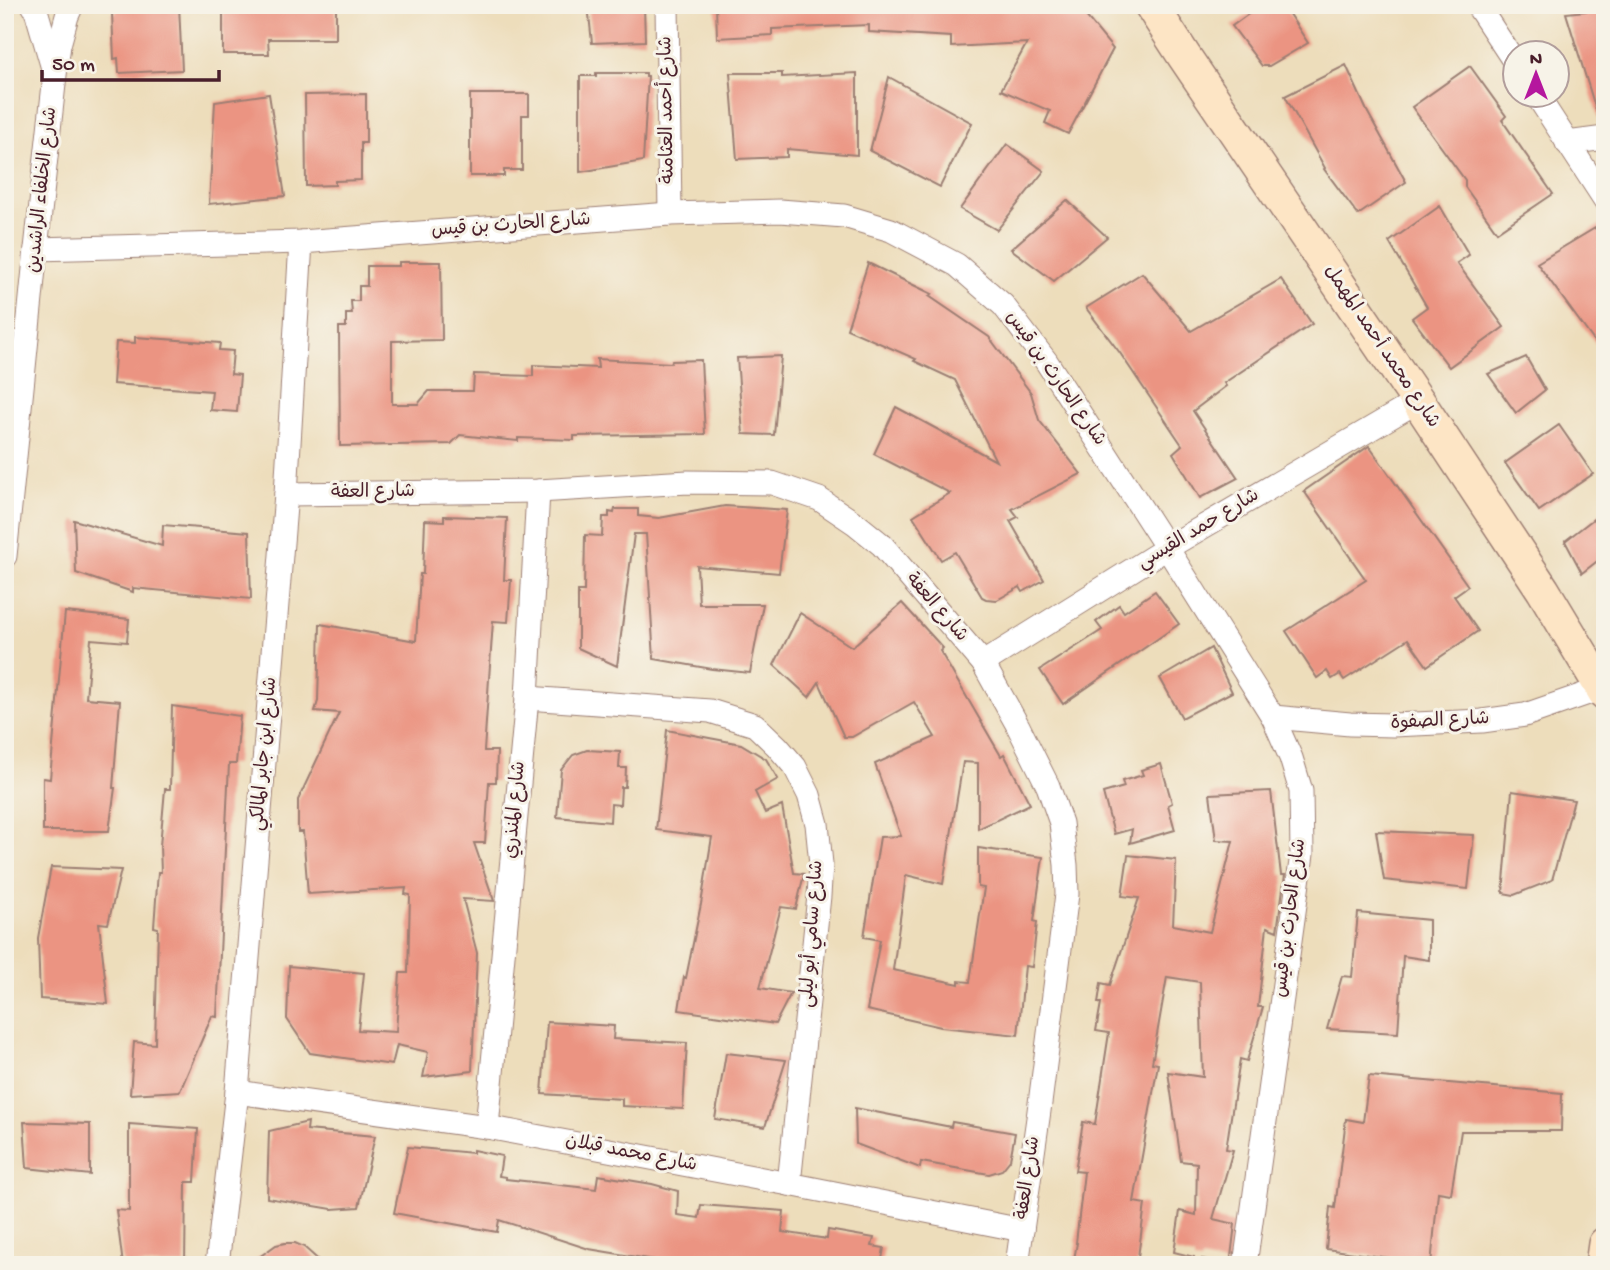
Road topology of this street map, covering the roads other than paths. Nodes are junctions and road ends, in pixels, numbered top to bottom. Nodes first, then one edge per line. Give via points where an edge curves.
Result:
1 (33, 5) edge
2 (72, 5) edge
3 (667, 5) edge
4 (1151, 5) edge
5 (1477, 5) edge
6 (1502, 43) edge
7 (55, 75) junction
8 (1544, 108) edge
9 (1605, 138) edge
10 (1567, 142) junction
11 (1605, 200) edge
12 (670, 214) junction
13 (301, 242) junction
14 (36, 249) junction
15 (1418, 401) junction
16 (538, 491) junction
17 (286, 495) junction
18 (1167, 548) junction
19 (6, 549) edge
20 (983, 663) junction
21 (1604, 691) edge
22 (527, 698) junction
23 (1273, 717) junction
24 (237, 1092) junction
25 (487, 1127) junction
26 (789, 1184) junction
27 (1022, 1230) junction
28 (1605, 1244) edge
29 (218, 1265) edge
30 (1017, 1265) edge
31 (1245, 1265) edge
32 (1602, 1265) edge

1 - 7 street, شارع الخلفاء الراشدين
2 - 7 street, شارع الخلفاء الراشدين
3 - 12 street, شارع أحمد العثامنة
4 - 15 main road, شارع محمد أحمد المهمل
5 - 6 street
7 - 14 street, شارع الخلفاء الراشدين
8 - 10 street
9 - 10 street
10 - 11 street
12 - 13 street, شارع الحارث بن قيس
12 - 18 street, شارع الحارث بن قيس via 780,211 844,216 891,230 957,265 1003,305 1046,361
13 - 14 street, شارع الحارث بن قيس
13 - 17 street, شارع ابن جابر المالكي
14 - 19 street, شارع الخلفاء الراشدين
15 - 18 street, شارع حمد القيسي
15 - 21 main road, شارع محمد أحمد المهمل via 1544,590
16 - 17 street, شارع العفة
16 - 20 street, شارع العفة via 688,482 772,483 819,499 882,545
16 - 22 street, شارع المنذري
17 - 24 street, شارع ابن جابر المالكي
18 - 20 street, شارع حمد القيسي
18 - 23 street, شارع الحارث بن قيس
20 - 27 street, شارع العفة via 1048,786 1061,824 1066,865 1067,894
21 - 23 street, شارع الصفوة via 1525,715 1482,721 1394,725
22 - 25 street, شارع المنذري
22 - 26 street, شارع سامي أبو ليلى via 710,711 755,725 795,767 817,824 821,864
23 - 31 street, شارع الحارث بن قيس via 1301,792 1302,854
24 - 25 street, شارع محمد قبلان
24 - 29 street, شارع ابن جابر المالكي
25 - 26 street, شارع محمد قبلان
26 - 27 street, شارع محمد قبلان
27 - 30 street, شارع العفة
28 - 32 main road

